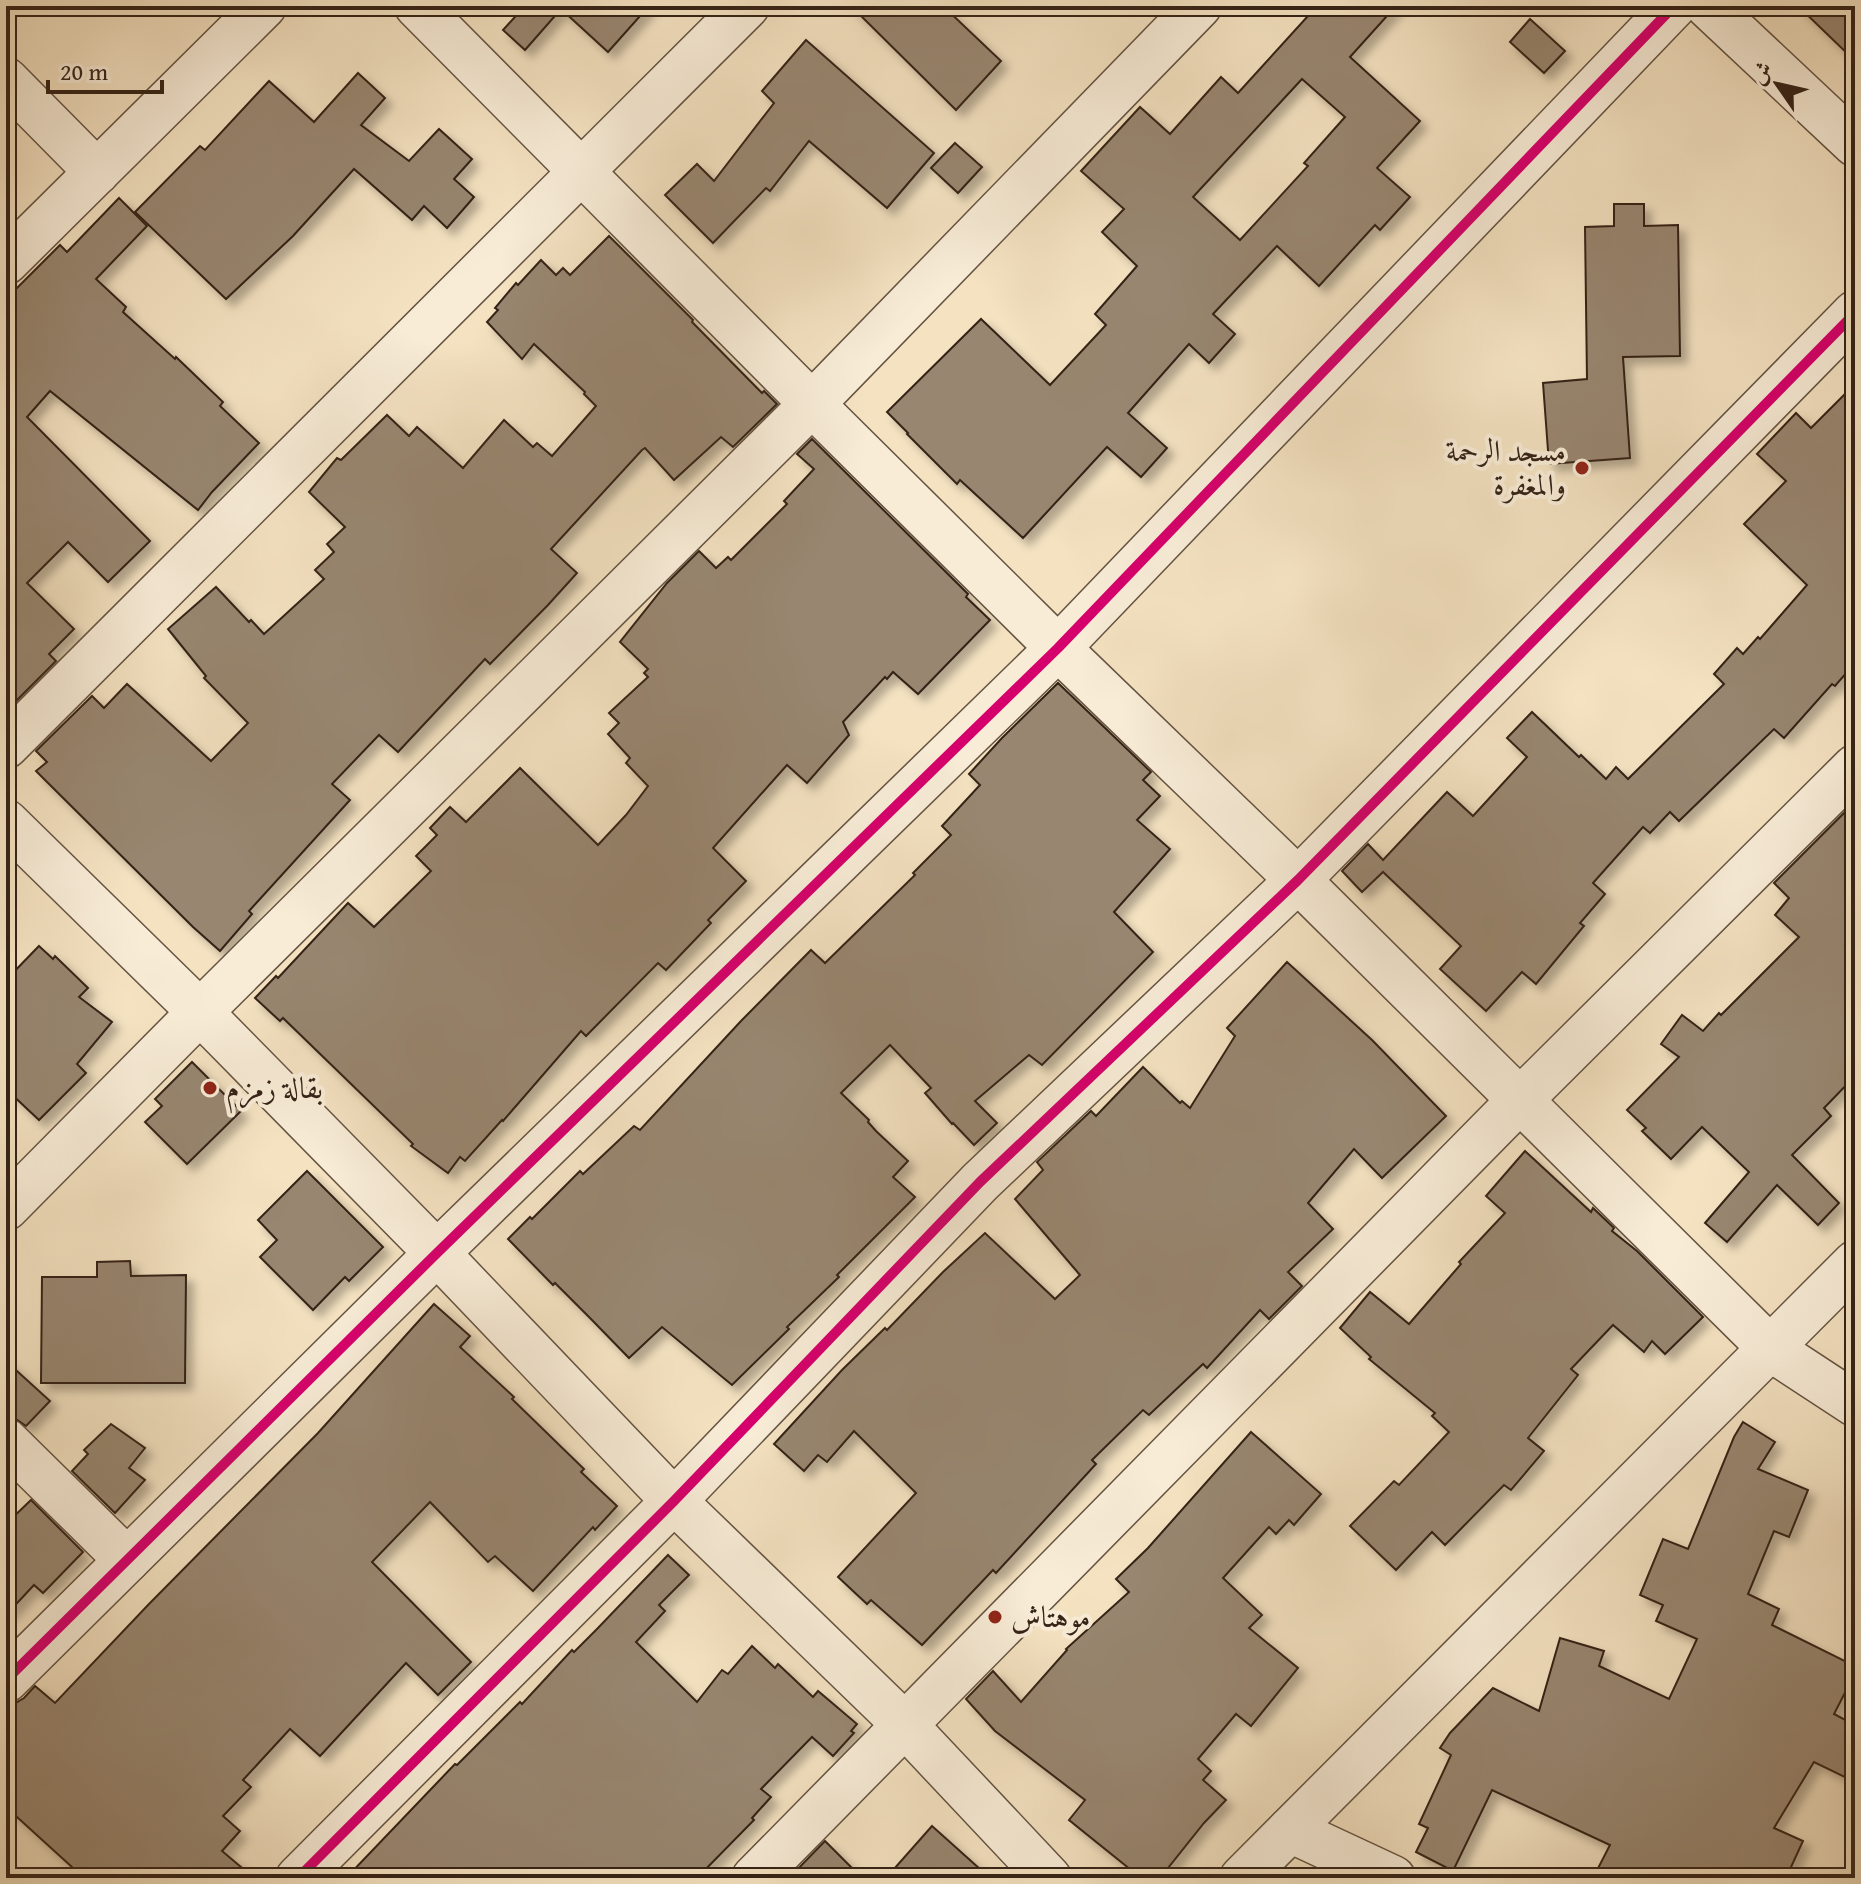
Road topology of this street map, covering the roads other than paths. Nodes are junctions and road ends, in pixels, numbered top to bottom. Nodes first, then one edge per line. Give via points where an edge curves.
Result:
1 (264, 6) edge
2 (417, 6) edge
3 (747, 6) edge
4 (1199, 6) edge
5 (1674, 6) edge
6 (1708, 6) edge
7 (6, 80) edge
8 (1855, 144) edge
9 (582, 171) junction
10 (97, 172) junction
11 (6, 262) edge
12 (1855, 313) edge
13 (812, 404) junction
14 (1058, 648) junction
15 (6, 746) edge
16 (1855, 767) edge
17 (6, 822) edge
18 (1298, 880) junction
19 (200, 1012) junction
20 (1519, 1101) junction
21 (6, 1208) edge
22 (437, 1253) junction
23 (1855, 1263) edge
24 (1771, 1349) junction
25 (1855, 1404) edge
26 (6, 1441) edge
27 (674, 1501) junction
28 (127, 1560) junction
29 (6, 1680) edge
30 (905, 1725) junction
31 (1290, 1830) junction
32 (298, 1878) edge
33 (754, 1878) edge
34 (1049, 1878) edge
35 (1242, 1878) edge
36 (1393, 1878) edge

1 - 10 street
2 - 9 street
3 - 9 street
4 - 13 street
5 - 14 street
6 - 8 street
7 - 10 street
9 - 13 street
9 - 15 street
10 - 11 street
12 - 18 street
13 - 14 street
13 - 19 street
14 - 18 street
14 - 22 street
16 - 20 street
17 - 19 street
18 - 20 street
18 - 27 street via 980,1182
19 - 21 street
19 - 22 street
20 - 24 street
20 - 30 street
22 - 27 street
22 - 28 street
23 - 24 street
24 - 25 street
24 - 31 street
26 - 28 street
27 - 30 street
27 - 32 street
28 - 29 street
30 - 33 street
30 - 34 street
31 - 35 street
31 - 36 street

